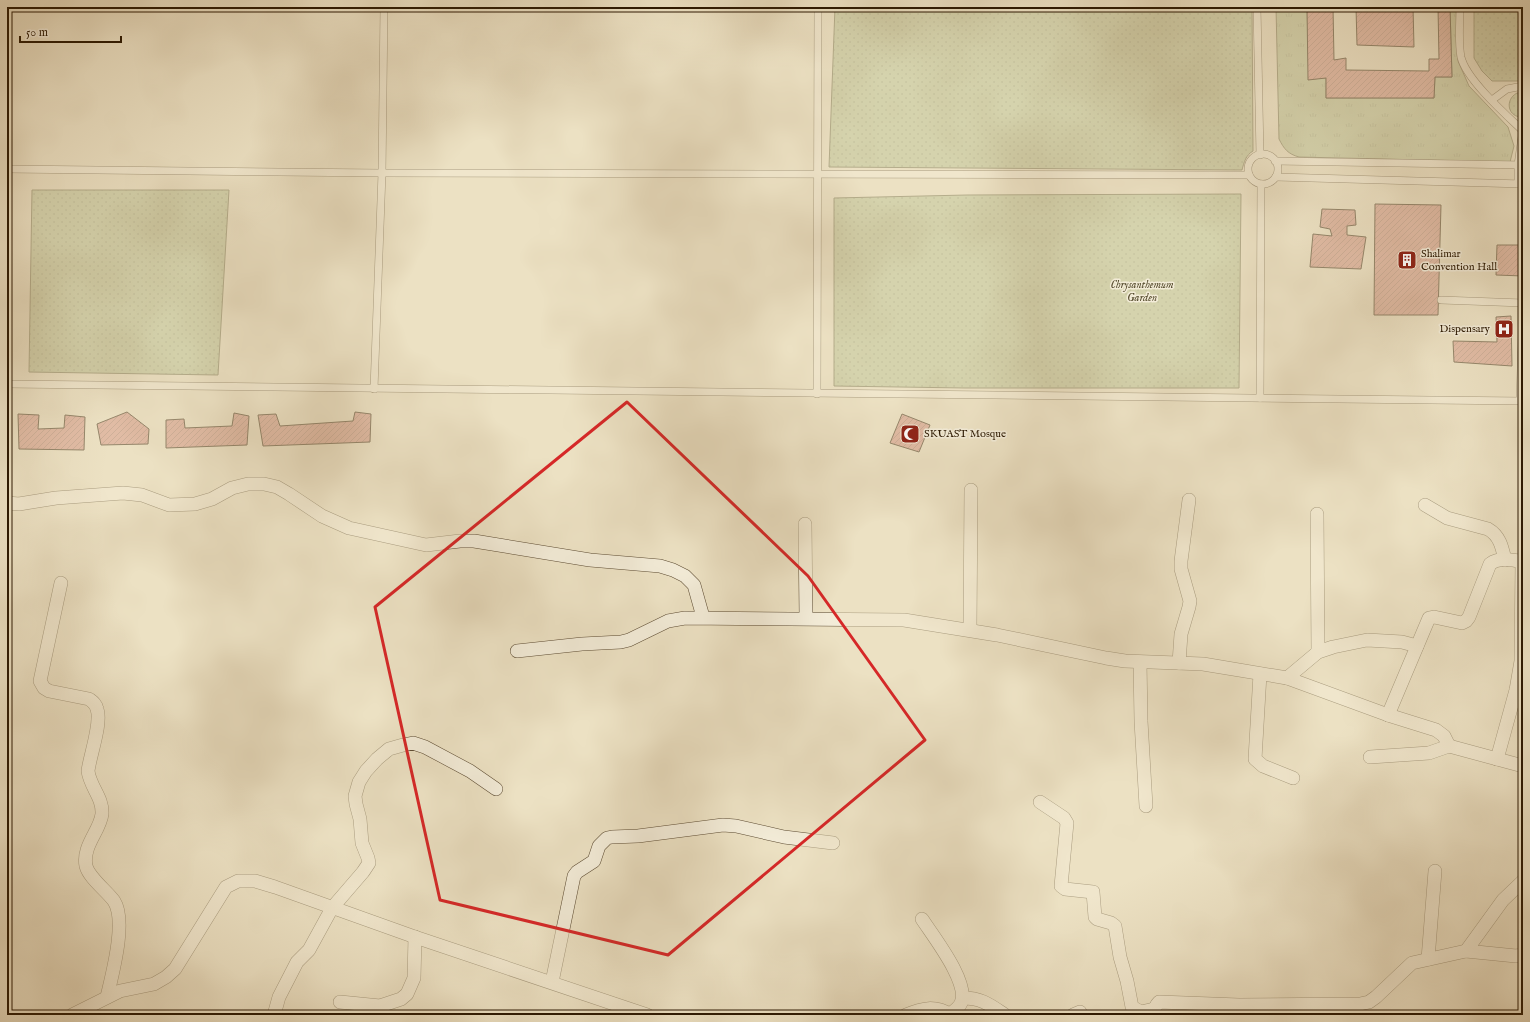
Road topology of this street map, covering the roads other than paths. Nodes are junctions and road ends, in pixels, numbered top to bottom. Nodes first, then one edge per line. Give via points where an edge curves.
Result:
1 (384, 7) edge
2 (818, 7) edge
3 (1257, 7) edge
4 (1460, 7) edge
5 (1523, 86) edge
6 (1492, 100) junction
7 (1522, 130) edge
8 (1260, 155) junction
9 (1275, 161) junction
10 (1520, 165) edge
11 (7, 169) edge
12 (382, 173) junction
13 (818, 174) junction
14 (1249, 175) junction
15 (1276, 177) junction
16 (1261, 184) junction
17 (1520, 184) edge
18 (1441, 300) dead end
19 (1523, 303) edge
20 (7, 384) edge
21 (374, 389) junction
22 (817, 394) junction
23 (1260, 398) junction
24 (1521, 401) edge
25 (971, 490) dead end
26 (1189, 500) dead end
27 (7, 503) edge
28 (1426, 505) dead end
29 (1317, 514) dead end
30 (806, 524) dead end
31 (1505, 560) junction
32 (1522, 562) edge
33 (61, 583) dead end
34 (703, 617) junction
35 (806, 618) junction
36 (970, 630) junction
37 (1417, 646) junction
38 (517, 650) dead end
39 (1318, 652) junction
40 (1140, 662) junction
41 (1179, 662) junction
42 (1260, 674) junction
43 (1287, 678) junction
44 (1388, 715) junction
45 (1449, 746) junction
46 (1370, 757) dead end
47 (1497, 760) junction
48 (1523, 766) edge
49 (1293, 778) dead end
50 (496, 789) dead end
51 (1040, 802) dead end
52 (1146, 806) dead end
53 (833, 843) dead end
54 (1435, 871) dead end
55 (1523, 881) edge
56 (332, 908) junction
57 (922, 919) dead end
58 (415, 936) junction
59 (1466, 951) junction
60 (1523, 955) edge
61 (1428, 959) junction
62 (552, 982) junction
63 (107, 997) junction
64 (963, 998) junction
65 (340, 1002) dead end
66 (1154, 1012) edge
67 (72, 1015) edge
68 (274, 1015) edge
69 (646, 1015) edge
70 (906, 1015) edge
71 (951, 1015) edge
72 (1005, 1015) edge

1 - 12 lane
2 - 13 lane
3 - 8 lane
4 - 6 lane via 1461,58 1472,77
5 - 6 lane via 1507,89
6 - 7 lane
7 - 10 lane
8 - 9 lane via 1267,155
8 - 14 lane via 1250,162
9 - 10 lane
9 - 15 lane via 1278,170
10 - 17 lane
11 - 12 lane
12 - 13 lane
12 - 21 lane
13 - 14 lane
13 - 22 lane
14 - 16 lane via 1252,180
15 - 16 lane via 1271,182
15 - 17 lane
16 - 23 lane
18 - 19 lane
19 - 24 lane
20 - 21 lane
21 - 22 lane
22 - 23 lane
23 - 24 lane
25 - 36 street
26 - 41 street via 1181,569 1190,601 1182,634
27 - 34 street via 19,504 56,498 123,493 142,495 170,506 195,504 212,499 232,488 264,484 277,487 331,521 396,539 426,545 474,541 590,560 660,566 685,576 694,585
28 - 31 street via 1447,518 1493,532 1500,542
29 - 39 street
30 - 35 street
31 - 32 street
31 - 37 street via 1490,564 1468,620 1462,623 1429,618
32 - 47 street via 1521,661
33 - 63 street via 40,682 48,691 89,699 97,709 98,720 88,771 101,802 102,814 89,844 86,863 90,874 118,909 120,924
34 - 35 street
34 - 38 street via 668,620 621,642
35 - 36 street via 904,620
36 - 40 street via 1106,658
37 - 39 street via 1402,642 1367,640
37 - 44 street
39 - 43 street
40 - 41 street
40 - 52 street
41 - 42 street
42 - 43 street
42 - 49 street via 1255,759 1263,766
43 - 44 street
44 - 45 street via 1440,733
45 - 46 street via 1429,753
45 - 47 street
47 - 48 street
50 - 56 street via 470,771 425,747 413,743 389,749 366,771 356,789 361,839 369,863
51 - 66 street via 1064,818 1067,823 1062,887 1093,892 1095,917 1111,923 1117,930 1120,957 1128,981 1132,1007 1141,1012
53 - 62 street via 723,825 607,838 599,846 594,861 574,876
54 - 61 street
55 - 59 street via 1503,900
56 - 58 street
56 - 63 street via 275,887 238,881 226,887 175,969 166,977 154,984 120,991
56 - 68 street via 309,950 297,962 279,997
57 - 64 street via 946,954 961,984
58 - 62 street
58 - 65 street via 414,978 407,994 401,999 380,1006
59 - 60 street
59 - 61 street
61 - 66 street via 1408,965 1376,997 1360,1004 1239,1005 1166,1001 1159,1002
62 - 69 street
63 - 67 street
64 - 71 street
64 - 72 street via 987,1003
70 - 71 street via 930,1008

